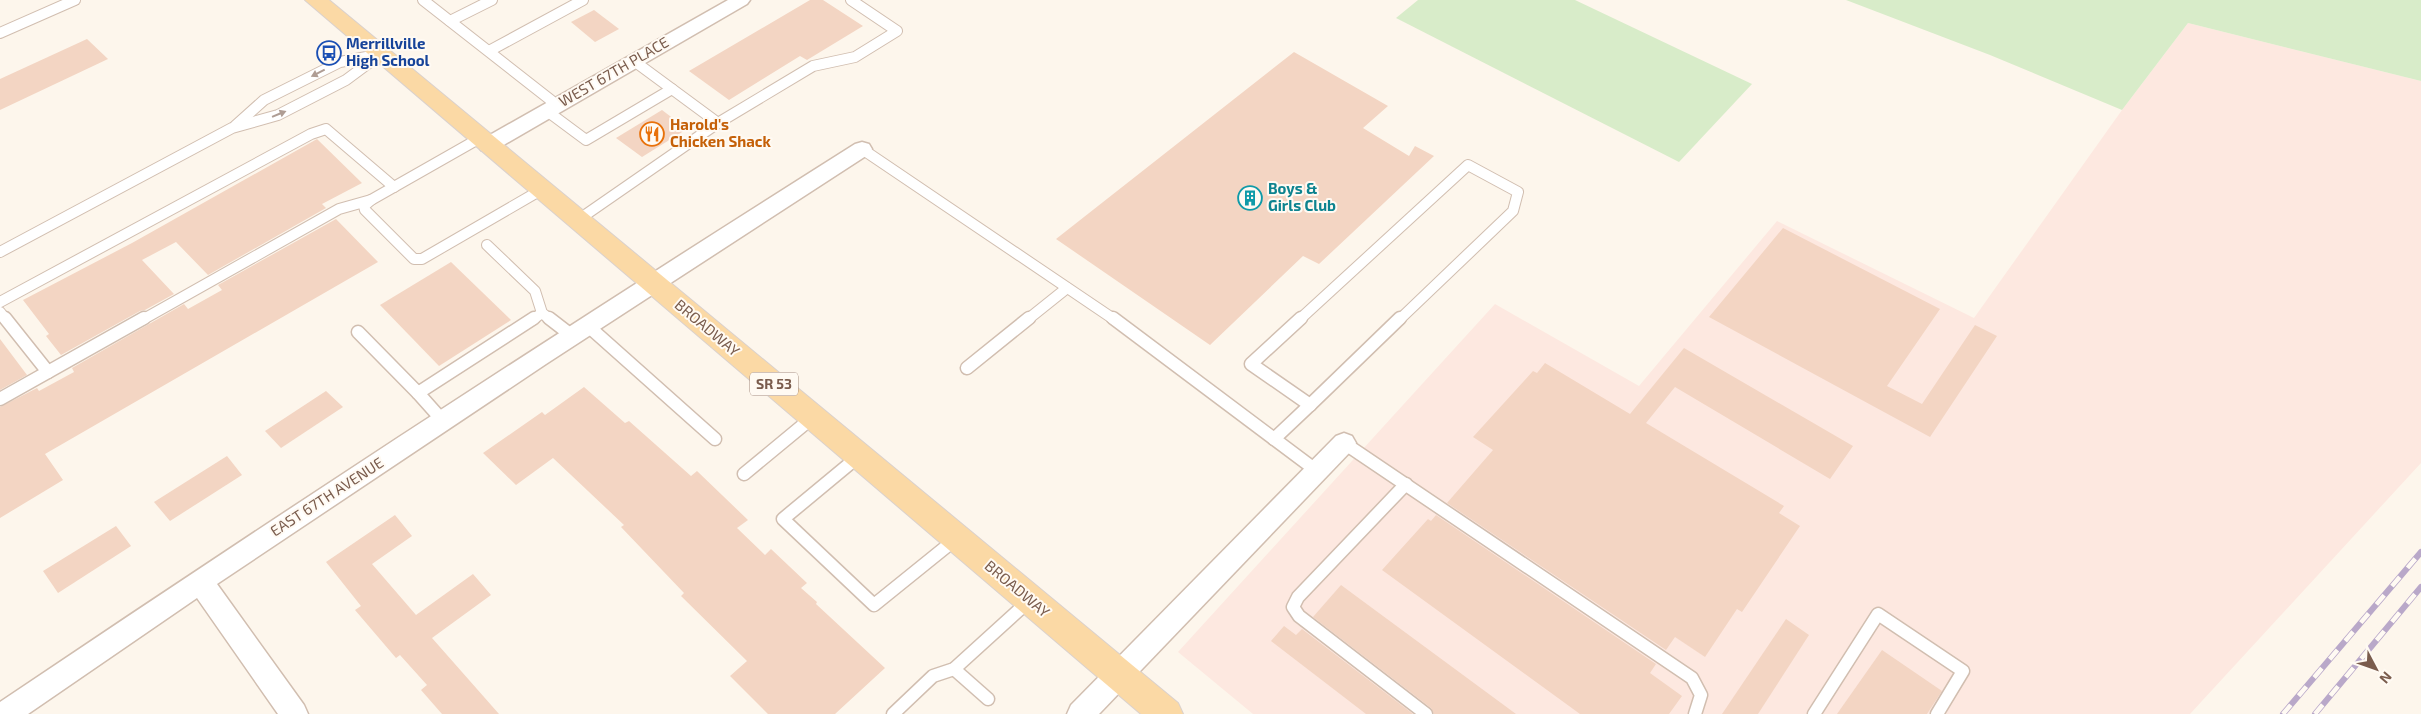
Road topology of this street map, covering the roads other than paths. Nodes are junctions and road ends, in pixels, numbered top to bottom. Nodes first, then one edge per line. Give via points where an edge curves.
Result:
1 (75, 0) edge
2 (316, 0) edge
3 (423, 0) edge
4 (492, 0) edge
5 (583, 0) edge
6 (741, 0) edge
7 (852, 0) edge
8 (450, 21) junction
9 (0, 33) edge
10 (489, 52) junction
11 (381, 54) junction
12 (634, 61) junction
13 (672, 89) junction
14 (552, 108) junction
15 (718, 123) junction
16 (232, 128) junction
17 (484, 141) junction
18 (862, 149) joint
19 (394, 187) junction
20 (541, 190) junction
21 (371, 200) junction
22 (578, 220) junction
23 (487, 244) dead end
24 (0, 252) edge
25 (652, 282) junction
26 (1067, 288) junction
27 (0, 302) edge
28 (0, 312) edge
29 (542, 313) junction
30 (579, 330) junction
31 (358, 332) dead end
32 (966, 368) dead end
33 (48, 372) junction
34 (418, 393) junction
35 (0, 399) edge
36 (1310, 405) junction
37 (813, 417) junction
38 (443, 421) junction
39 (715, 439) dead end
40 (1274, 439) junction
41 (1344, 443) joint
42 (859, 456) junction
43 (1317, 471) junction
44 (744, 474) dead end
45 (1406, 484) junction
46 (956, 538) junction
47 (200, 581) junction
48 (1030, 600) junction
49 (954, 669) junction
50 (1120, 675) junction
51 (988, 698) dead end
52 (5, 714) edge
53 (294, 714) edge
54 (893, 714) edge
55 (1081, 714) edge
56 (1166, 714) edge
57 (1426, 714) edge
58 (1695, 714) edge
59 (1814, 714) edge
60 (1937, 714) edge

1 - 9 lane
2 - 11 main road, BROADWAY / SR 53
3 - 8 lane
4 - 8 lane
5 - 10 lane
6 - 12 street, WEST 67TH PLACE
7 - 15 lane via 897,31 855,57 813,66
8 - 10 lane
10 - 14 lane
16 -> 11 lane via 278,115 346,80
11 -> 16 lane via 340,62 264,100
11 - 17 main road, BROADWAY / SR 53
12 - 13 lane
12 - 14 street, WEST 67TH PLACE
13 - 14 lane via 586,140
13 - 15 lane
14 - 17 street, WEST 67TH PLACE
15 - 22 lane
16 - 24 lane
17 - 19 lane
17 - 20 main road, BROADWAY / SR 53
18 - 25 street, EAST 67TH AVENUE
18 - 26 lane
19 - 21 lane
19 - 27 lane via 326,129 311,134
20 - 21 lane via 422,259 414,258 365,210 364,206
20 - 22 main road, BROADWAY / SR 53
21 - 33 lane via 339,209
22 - 25 main road, BROADWAY / SR 53
23 - 29 lane via 535,291
25 - 30 street, EAST 67TH AVENUE
25 - 37 main road, BROADWAY / SR 53
26 - 32 lane
26 - 40 lane via 1111,317
28 - 33 lane
29 - 30 lane
29 - 34 lane
30 - 38 street, EAST 67TH AVENUE
30 - 39 lane
31 - 34 lane
33 - 35 lane
34 - 38 lane
36 - 36 lane via 1513,211 1518,192 1468,165 1251,364
36 - 40 lane
37 - 42 main road, BROADWAY / SR 53
37 - 44 lane
38 - 47 street, EAST 67TH AVENUE
40 - 43 lane
41 - 43 street
41 - 45 lane
42 - 46 main road, BROADWAY / SR 53
42 - 46 lane via 783,519 874,604
43 - 50 street
45 - 57 lane via 1298,596 1293,607 1299,616
45 - 58 lane via 1692,678 1700,688 1701,701
46 - 48 main road, BROADWAY / SR 53
47 - 52 street, EAST 67TH AVENUE
47 - 53 street
48 - 49 lane
48 - 50 main road, BROADWAY / SR 53
49 - 51 lane
49 - 54 lane via 933,676
50 - 55 street
50 - 56 main road, BROADWAY / SR 53
59 - 60 lane via 1878,614 1963,670

